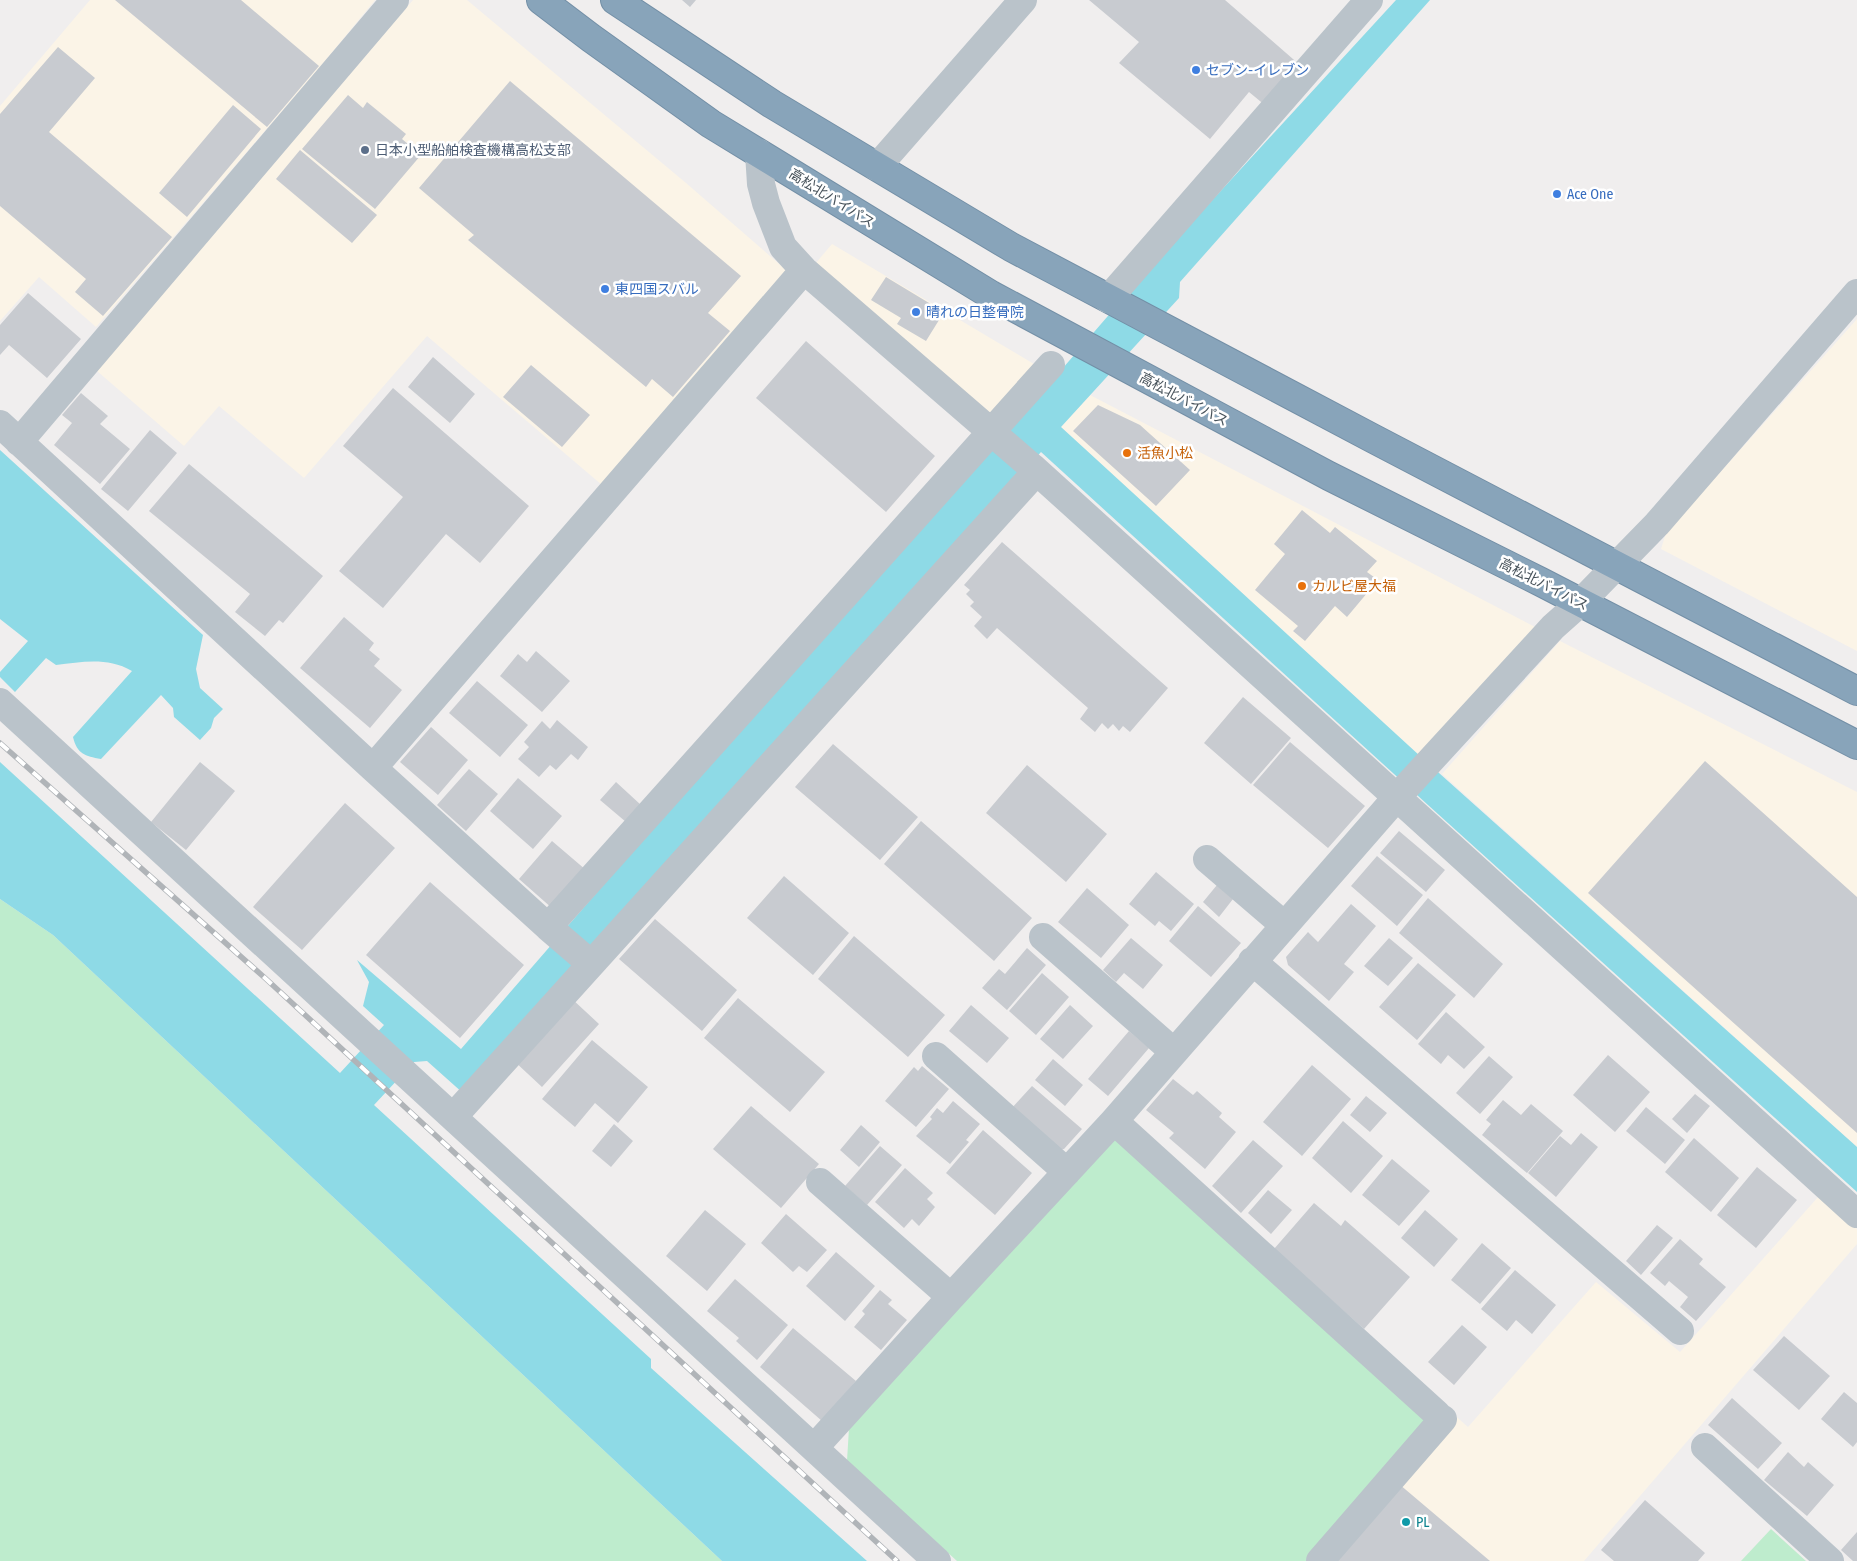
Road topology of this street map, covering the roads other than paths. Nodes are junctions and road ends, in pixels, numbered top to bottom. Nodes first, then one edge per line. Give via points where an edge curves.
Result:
1 (395, 0) edge
2 (541, 0) edge
3 (615, 0) edge
4 (1023, 0) edge
5 (1369, 0) edge
6 (759, 153) junction
7 (877, 167) junction
8 (804, 270) junction
9 (1857, 293) edge
10 (1112, 302) junction
11 (1051, 365) dead end
12 (9, 433) edge
13 (992, 433) junction
14 (1034, 470) junction
15 (1616, 566) junction
16 (1580, 603) junction
17 (1857, 691) edge
18 (0, 702) edge
19 (1857, 745) edge
20 (373, 768) junction
21 (1397, 797) junction
22 (1207, 859) dead end
23 (1284, 925) junction
24 (548, 927) junction
25 (1043, 937) dead end
26 (1252, 961) junction
27 (590, 963) junction
28 (1174, 1052) junction
29 (936, 1056) dead end
30 (453, 1117) junction
31 (1114, 1121) junction
32 (1067, 1172) junction
33 (820, 1182) dead end
34 (1857, 1214) edge
35 (950, 1297) junction
36 (1680, 1331) dead end
37 (1705, 1447) dead end
38 (814, 1448) junction
39 (937, 1561) edge
40 (1320, 1561) edge
41 (1830, 1561) edge

1 - 12 street
2 - 6 highway, 高松北バイパス via 711,124
3 - 7 highway via 772,104
4 - 7 street
5 - 10 street
6 - 8 street via 766,203 783,247
6 - 16 highway, 高松北バイパス via 991,296 1329,476
7 - 10 highway
8 - 13 street
8 - 20 street
9 - 15 street
10 - 15 highway
11 - 13 street
12 - 20 street
13 - 14 street
13 - 24 street
14 - 21 street
14 - 27 street
15 - 16 street
15 - 17 highway
16 - 19 highway, 高松北バイパス
16 - 21 street via 1546,634
18 - 30 street
20 - 24 street
21 - 23 street
21 - 34 street
22 - 23 street
23 - 26 street
24 - 27 street
25 - 28 street
26 - 28 street
26 - 36 street
27 - 30 street
28 - 31 street
29 - 32 street
30 - 38 street
31 - 32 street
31 - 40 street via 1440,1417
32 - 35 street
33 - 35 street
35 - 38 street
37 - 41 street
38 - 39 street

